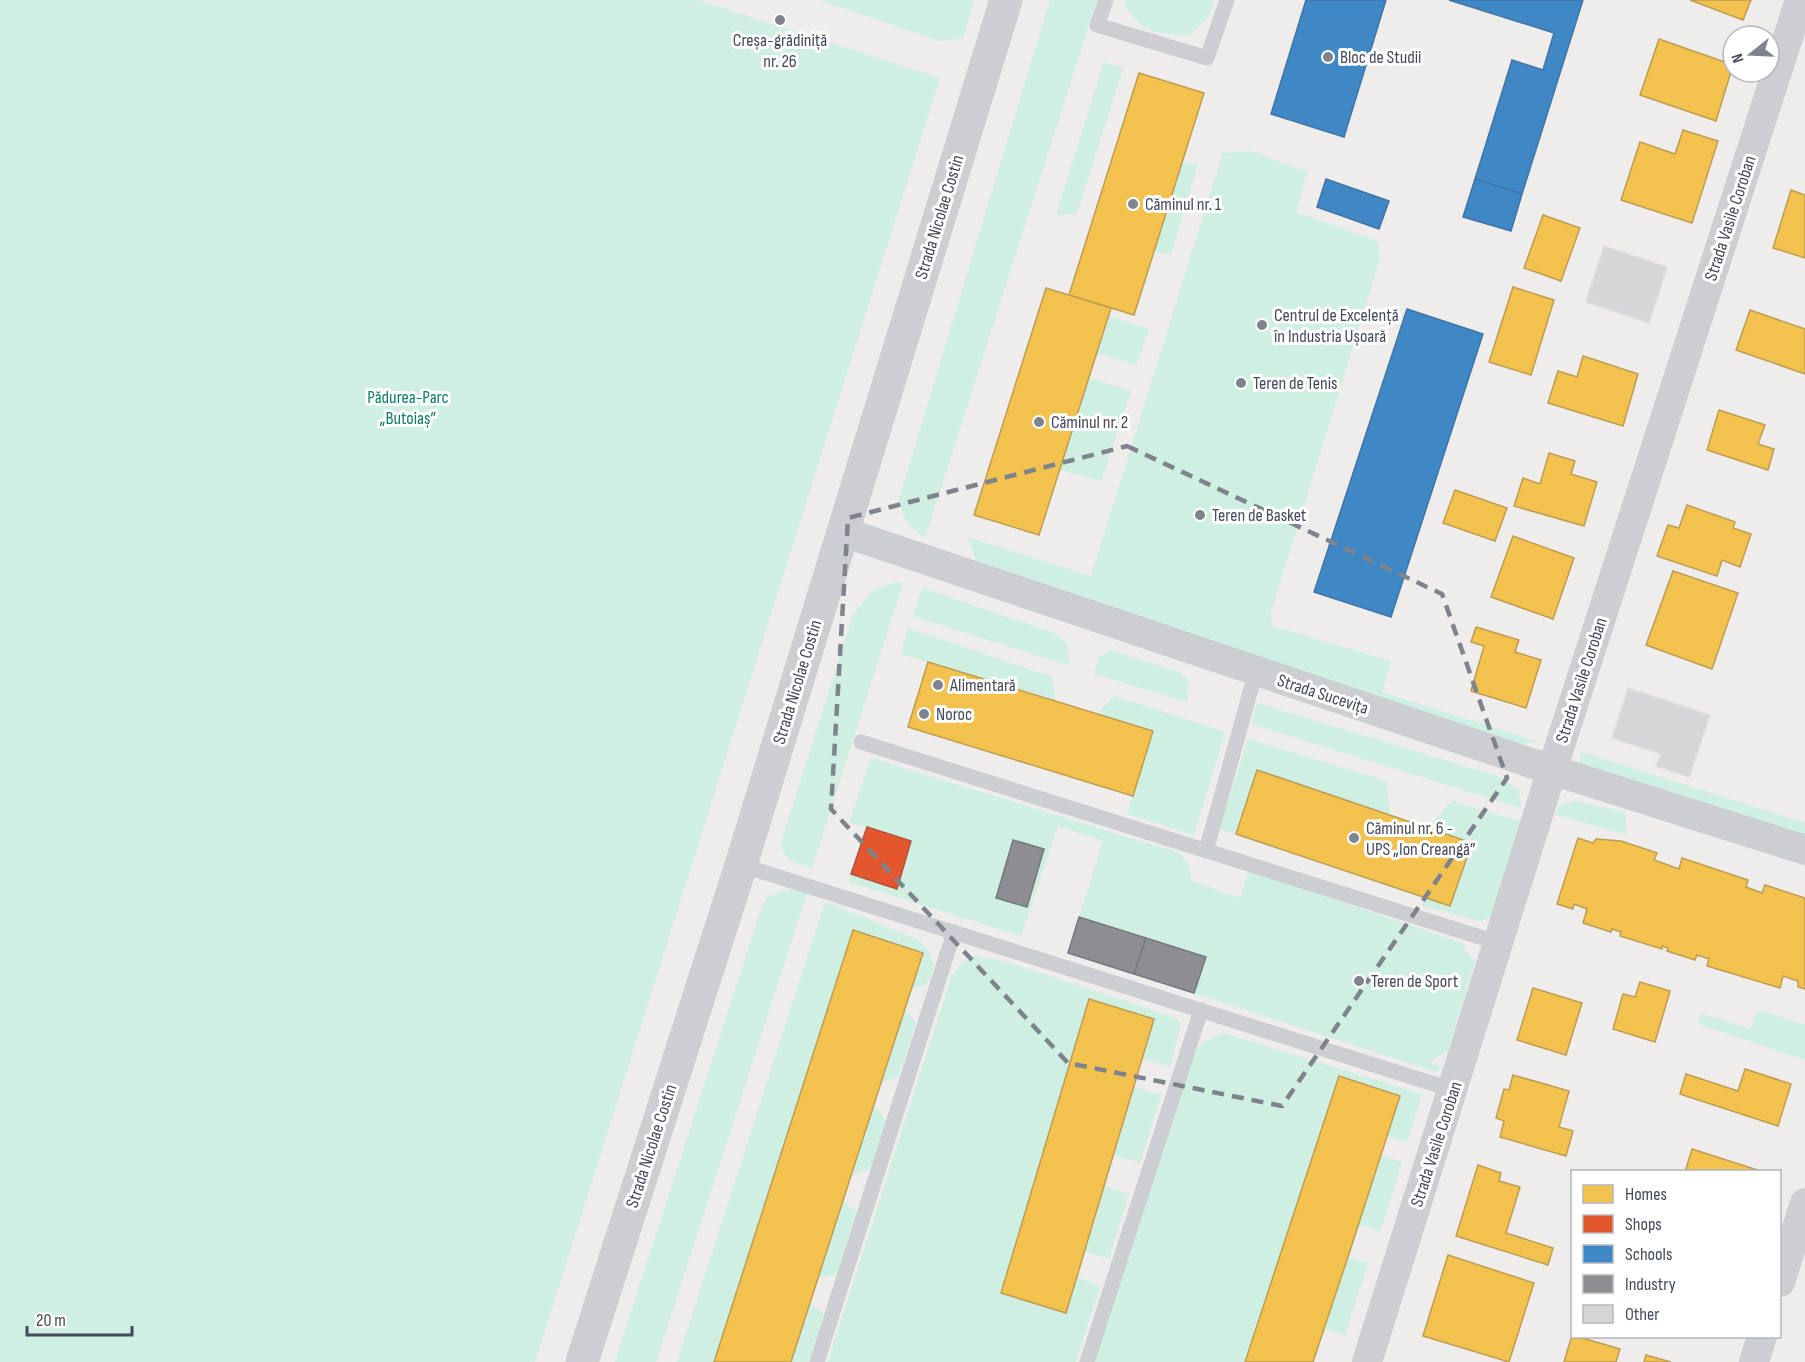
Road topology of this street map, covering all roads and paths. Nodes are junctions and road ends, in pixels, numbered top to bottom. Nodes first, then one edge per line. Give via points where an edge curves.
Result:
1 (1006, 0) edge
2 (1106, 0) edge
3 (1227, 0) edge
4 (1800, 0) edge
5 (843, 532) junction
6 (1256, 671) junction
7 (861, 742) dead end
8 (1552, 770) junction
9 (1206, 850) junction
10 (1805, 850) edge
11 (741, 865) junction
12 (954, 932) junction
13 (1498, 943) junction
14 (1201, 1010) junction
15 (1453, 1090) junction
16 (1805, 1203) edge
17 (1781, 1276) edge
18 (1761, 1338) edge
19 (582, 1362) edge
20 (817, 1362) edge
21 (1087, 1362) edge
22 (1367, 1362) edge
23 (1754, 1362) edge

1 - 5 main road, Strada Nicolae Costin
2 - 3 lane via 1097,25 1207,58
4 - 8 street, Strada Vasile Coroban
5 - 6 street, Strada Sucevița
5 - 11 main road, Strada Nicolae Costin
6 - 8 street, Strada Sucevița
6 - 9 lane
7 - 9 lane
8 - 10 street, Strada Sucevița
8 - 13 street, Strada Vasile Coroban
9 - 13 lane
11 - 12 lane
11 - 19 main road, Strada Nicolae Costin
12 - 14 lane
12 - 20 lane
13 - 15 street, Strada Vasile Coroban
14 - 15 lane
14 - 21 lane
15 - 22 street, Strada Vasile Coroban
16 - 17 street
18 - 23 street

